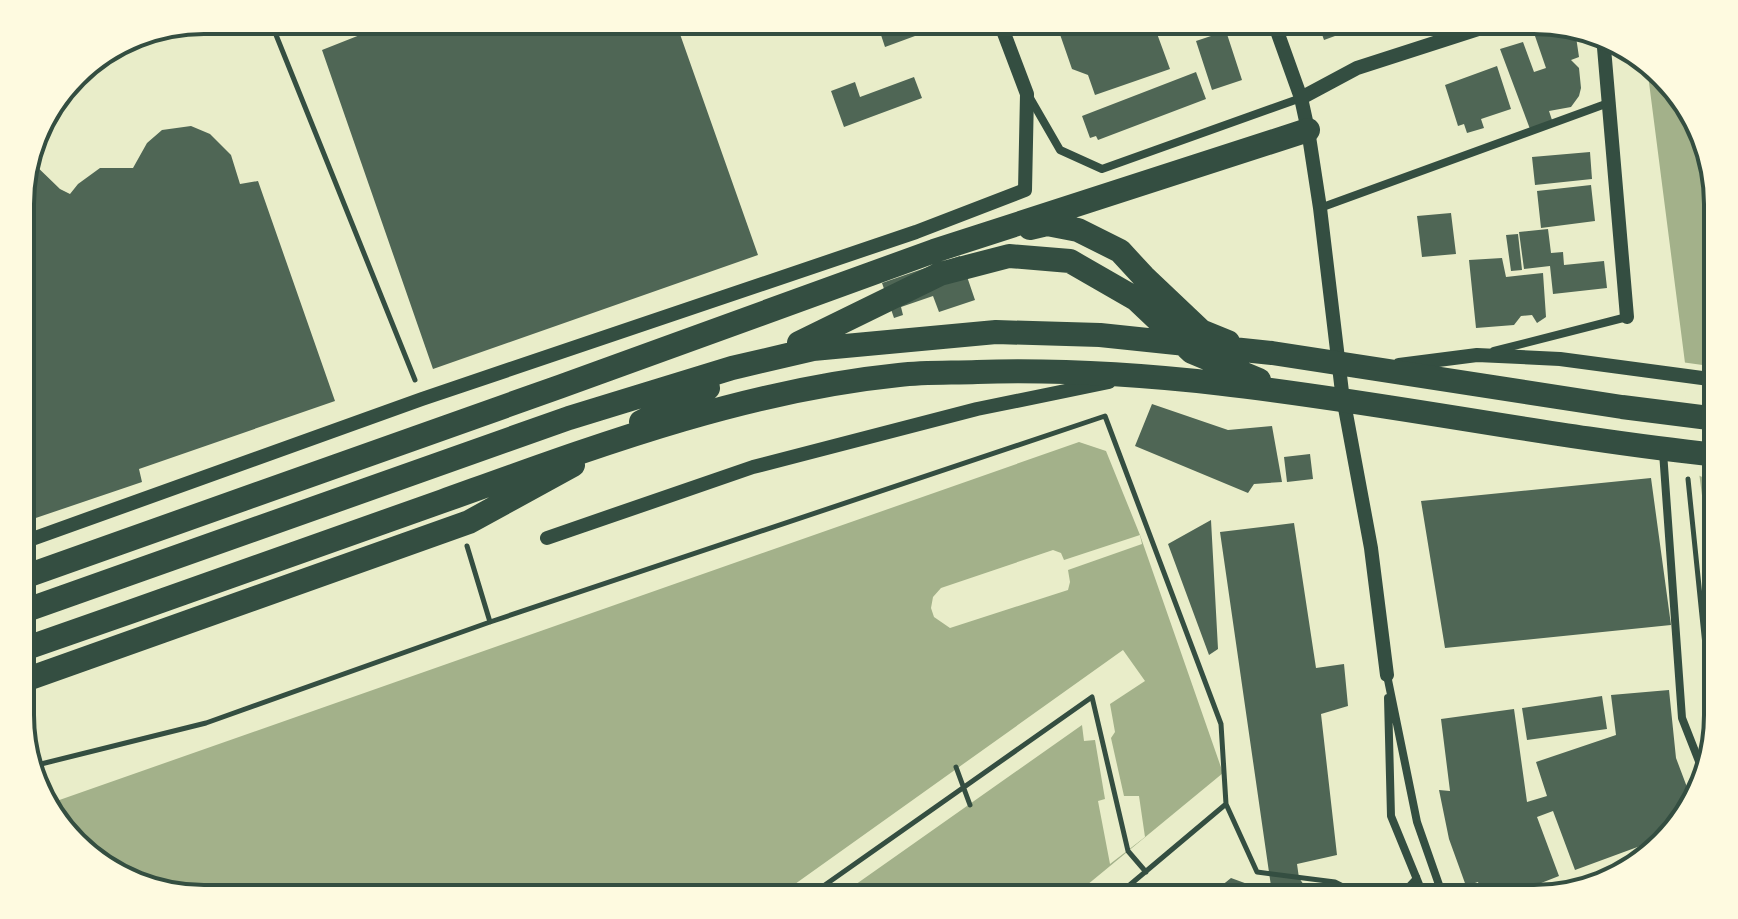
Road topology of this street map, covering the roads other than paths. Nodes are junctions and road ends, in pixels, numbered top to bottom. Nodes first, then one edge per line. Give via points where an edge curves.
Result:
1 (1004, 34) edge
2 (1278, 34) edge
3 (1463, 34) edge
4 (1605, 50) edge
5 (1027, 94) junction
6 (1301, 98) junction
7 (1611, 102) junction
8 (1308, 130) junction
9 (1320, 208) junction
10 (934, 251) junction
11 (1627, 317) joint
12 (1477, 355) junction
13 (1704, 378) edge
14 (1341, 383) junction
15 (1704, 417) edge
16 (1662, 440) junction
17 (1704, 454) edge
18 (1704, 455) edge
19 (34, 538) edge
20 (547, 538) dead end
21 (34, 573) edge
22 (34, 607) edge
23 (34, 645) edge
24 (1387, 675) junction
25 (34, 677) edge
26 (1698, 759) edge
27 (1417, 877) junction
28 (1409, 885) edge
29 (1420, 885) edge
30 (1439, 885) edge

1 - 5 street
2 - 6 street
3 - 6 street via 1357,68
4 - 7 street
5 - 6 street via 1060,150 1102,169
5 - 19 street via 1025,190
6 - 8 street
7 - 9 street
7 - 11 street
8 - 9 street
8 - 10 highway
9 - 14 street
10 - 14 highway via 1047,224 1078,230 1120,251 1201,331
10 - 21 highway
11 - 12 street
12 - 13 street via 1560,359
12 - 14 street
14 - 16 street via 1462,413
14 - 20 street via 1125,378 977,409 753,467
14 - 24 street
14 - 25 highway via 1259,380 1192,352 1136,299 1070,261 1009,256 940,274 653,414 469,522
15 - 22 highway via 1272,353 1100,335 996,332 840,345 732,368 569,418
16 - 17 street
16 - 26 street via 1682,718
18 - 23 highway via 1269,388 1113,373 900,375 737,404 580,452
24 - 27 street via 1391,816
24 - 30 street via 1417,822
27 - 28 lane
27 - 29 street

